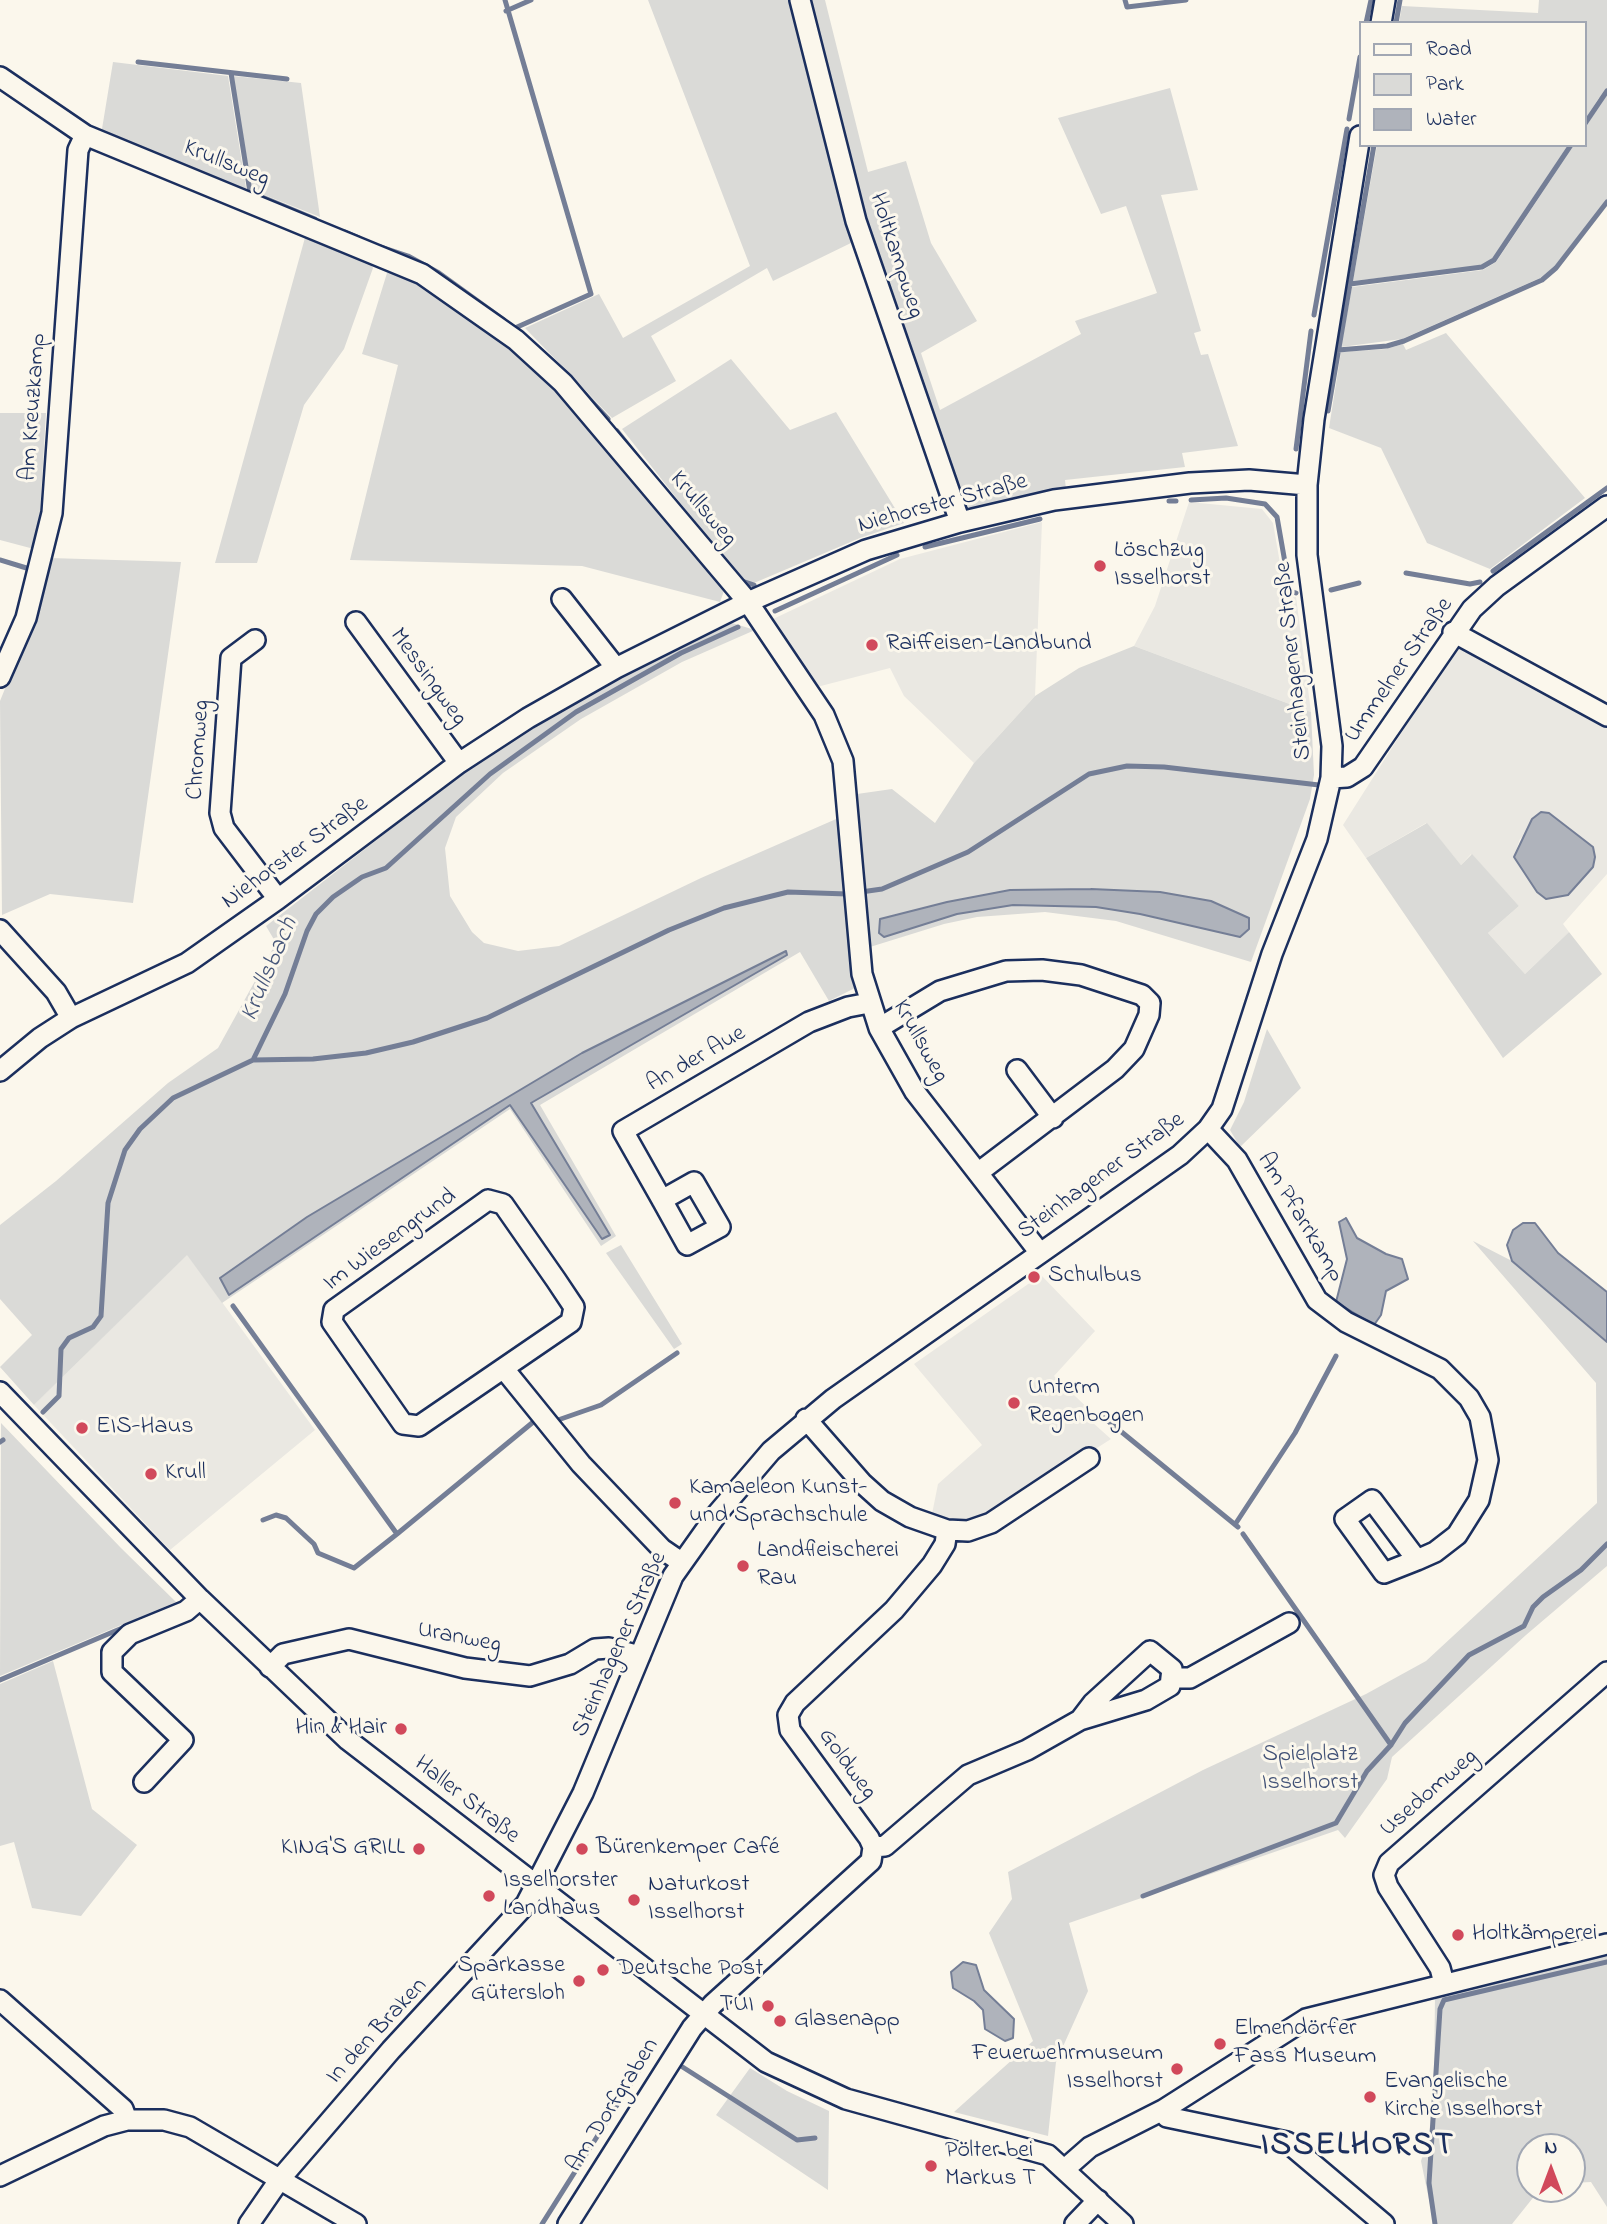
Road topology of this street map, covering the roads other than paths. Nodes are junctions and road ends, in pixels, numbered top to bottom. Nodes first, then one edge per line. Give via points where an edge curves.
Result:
1 (800, 0) edge
2 (1385, 0) edge
3 (1381, 21) edge
4 (0, 77) edge
5 (85, 135) junction
6 (1358, 147) edge
7 (1307, 485) junction
8 (1607, 506) edge
9 (961, 522) junction
10 (562, 599) dead end
11 (747, 603) junction
12 (356, 622) dead end
13 (1453, 632) junction
14 (255, 640) dead end
15 (617, 668) junction
16 (0, 677) edge
17 (1607, 716) edge
18 (458, 763) junction
19 (1331, 778) junction
20 (278, 899) junction
21 (0, 930) edge
22 (869, 1003) junction
23 (71, 1018) junction
24 (878, 1028) junction
25 (1017, 1070) dead end
26 (0, 1071) edge
27 (1053, 1118) junction
28 (1208, 1129) junction
29 (979, 1172) junction
30 (662, 1200) dead end
31 (1040, 1252) junction
32 (503, 1369) junction
33 (0, 1392) edge
34 (806, 1419) junction
35 (1089, 1458) dead end
36 (947, 1530) junction
37 (1417, 1560) dead end
38 (681, 1562) junction
39 (200, 1599) junction
40 (1289, 1623) dead end
41 (640, 1656) junction
42 (270, 1667) junction
43 (1607, 1672) edge
44 (1173, 1678) junction
45 (1080, 1720) junction
46 (144, 1782) dead end
47 (873, 1847) junction
48 (535, 1884) junction
49 (1607, 1944) edge
50 (1444, 1983) junction
51 (0, 2000) edge
52 (704, 2014) junction
53 (1163, 2110) junction
54 (127, 2120) junction
55 (1066, 2168) junction
56 (0, 2176) edge
57 (280, 2179) junction
58 (1098, 2200) junction
59 (249, 2224) edge
60 (356, 2224) edge
61 (568, 2224) edge
62 (1074, 2224) edge
63 (1123, 2224) edge
64 (1384, 2224) edge

1 - 9 street, Holtkampweg via 856,221
2 - 3 street
4 - 5 street, Krullsweg
5 - 11 street, Krullsweg via 410,268 516,340 563,383
5 - 16 street, Am Kreuzkamp via 78,150 52,513 26,618
6 - 7 street, Steinhagener Straße
7 - 9 street, Niehorster Straße via 1249,480 1190,483 1054,500
7 - 19 street, Steinhagener Straße via 1307,555 1332,746
8 - 13 street, Ummelner Straße via 1497,586
9 - 11 street, Niehorster Straße via 866,550
10 - 15 street
11 - 15 street, Niehorster Straße
11 - 22 street, Krullsweg via 824,715 843,761 862,974
12 - 18 street, Messingweg
13 - 17 street
13 - 19 street, Ummelner Straße via 1363,768 1347,778
14 - 20 street, Chromweg via 231,658 220,813 224,828
15 - 18 street, Niehorster Straße
18 - 20 street, Niehorster Straße
19 - 28 street, Steinhagener Straße via 1317,839 1272,954 1228,1096
20 - 23 street, Niehorster Straße via 187,963
21 - 23 street via 56,992
22 - 24 street, Krullsweg
22 - 30 street, An der Aue via 809,1023 623,1131
23 - 26 street, Niehorster Straße
24 - 27 street via 940,991 1006,971 1081,975 1142,995 1150,1003 1149,1015 1134,1048
24 - 29 street, Krullsweg via 915,1092
25 - 27 street
27 - 29 street
28 - 31 street, Steinhagener Straße via 1180,1154
28 - 37 street, Am Pfarrkamp via 1237,1160 1317,1300 1346,1322 1440,1368 1480,1417 1488,1460 1479,1500 1457,1535
29 - 31 street, Krullsweg
31 - 34 street, Steinhagener Straße
32 - 32 street, Im Wiesengrund via 571,1322 574,1307 503,1203 488,1200 334,1310 332,1322 403,1424 419,1426
32 - 38 street via 581,1464 662,1549
33 - 39 street, Haller Straße
34 - 36 street via 883,1501
34 - 38 street, Steinhagener Straße via 771,1451
35 - 36 street via 991,1523 968,1531
36 - 47 street, Goldweg via 945,1544 932,1565 894,1610 795,1703 788,1716 790,1730
38 - 41 street, Steinhagener Straße
39 - 42 street, Haller Straße
39 - 46 street via 186,1611 130,1634 112,1652 112,1672 183,1740
40 - 44 street via 1190,1678
41 - 42 street, Uranweg via 594,1649 570,1664 530,1676 465,1668 349,1639 283,1654
41 - 48 street, Steinhagener Straße via 583,1793
42 - 48 street, Haller Straße via 348,1740
43 - 50 street, Usedomweg via 1389,1863 1384,1875 1388,1887 1440,1968
44 - 45 street via 1170,1686 1146,1700
44 - 45 street via 1172,1670 1150,1651
45 - 47 street via 1027,1750 968,1775 885,1846
47 - 52 street via 870,1861
48 - 52 street, Haller Straße
48 - 57 street, In den Braken via 526,1904
49 - 50 street
50 - 53 street via 1306,2020
51 - 54 street via 123,2109
52 - 55 street, Haller Straße via 766,2062 811,2085 859,2104 1029,2147
52 - 61 street, Am Dorfgraben
53 - 55 street via 1090,2147
53 - 64 street via 1167,2117 1287,2141
54 - 56 street via 104,2126
54 - 57 street via 164,2120 190,2127
55 - 58 street, Haller Straße
57 - 59 street, In den Braken
57 - 60 street
58 - 62 street
58 - 63 street, Haller Straße

